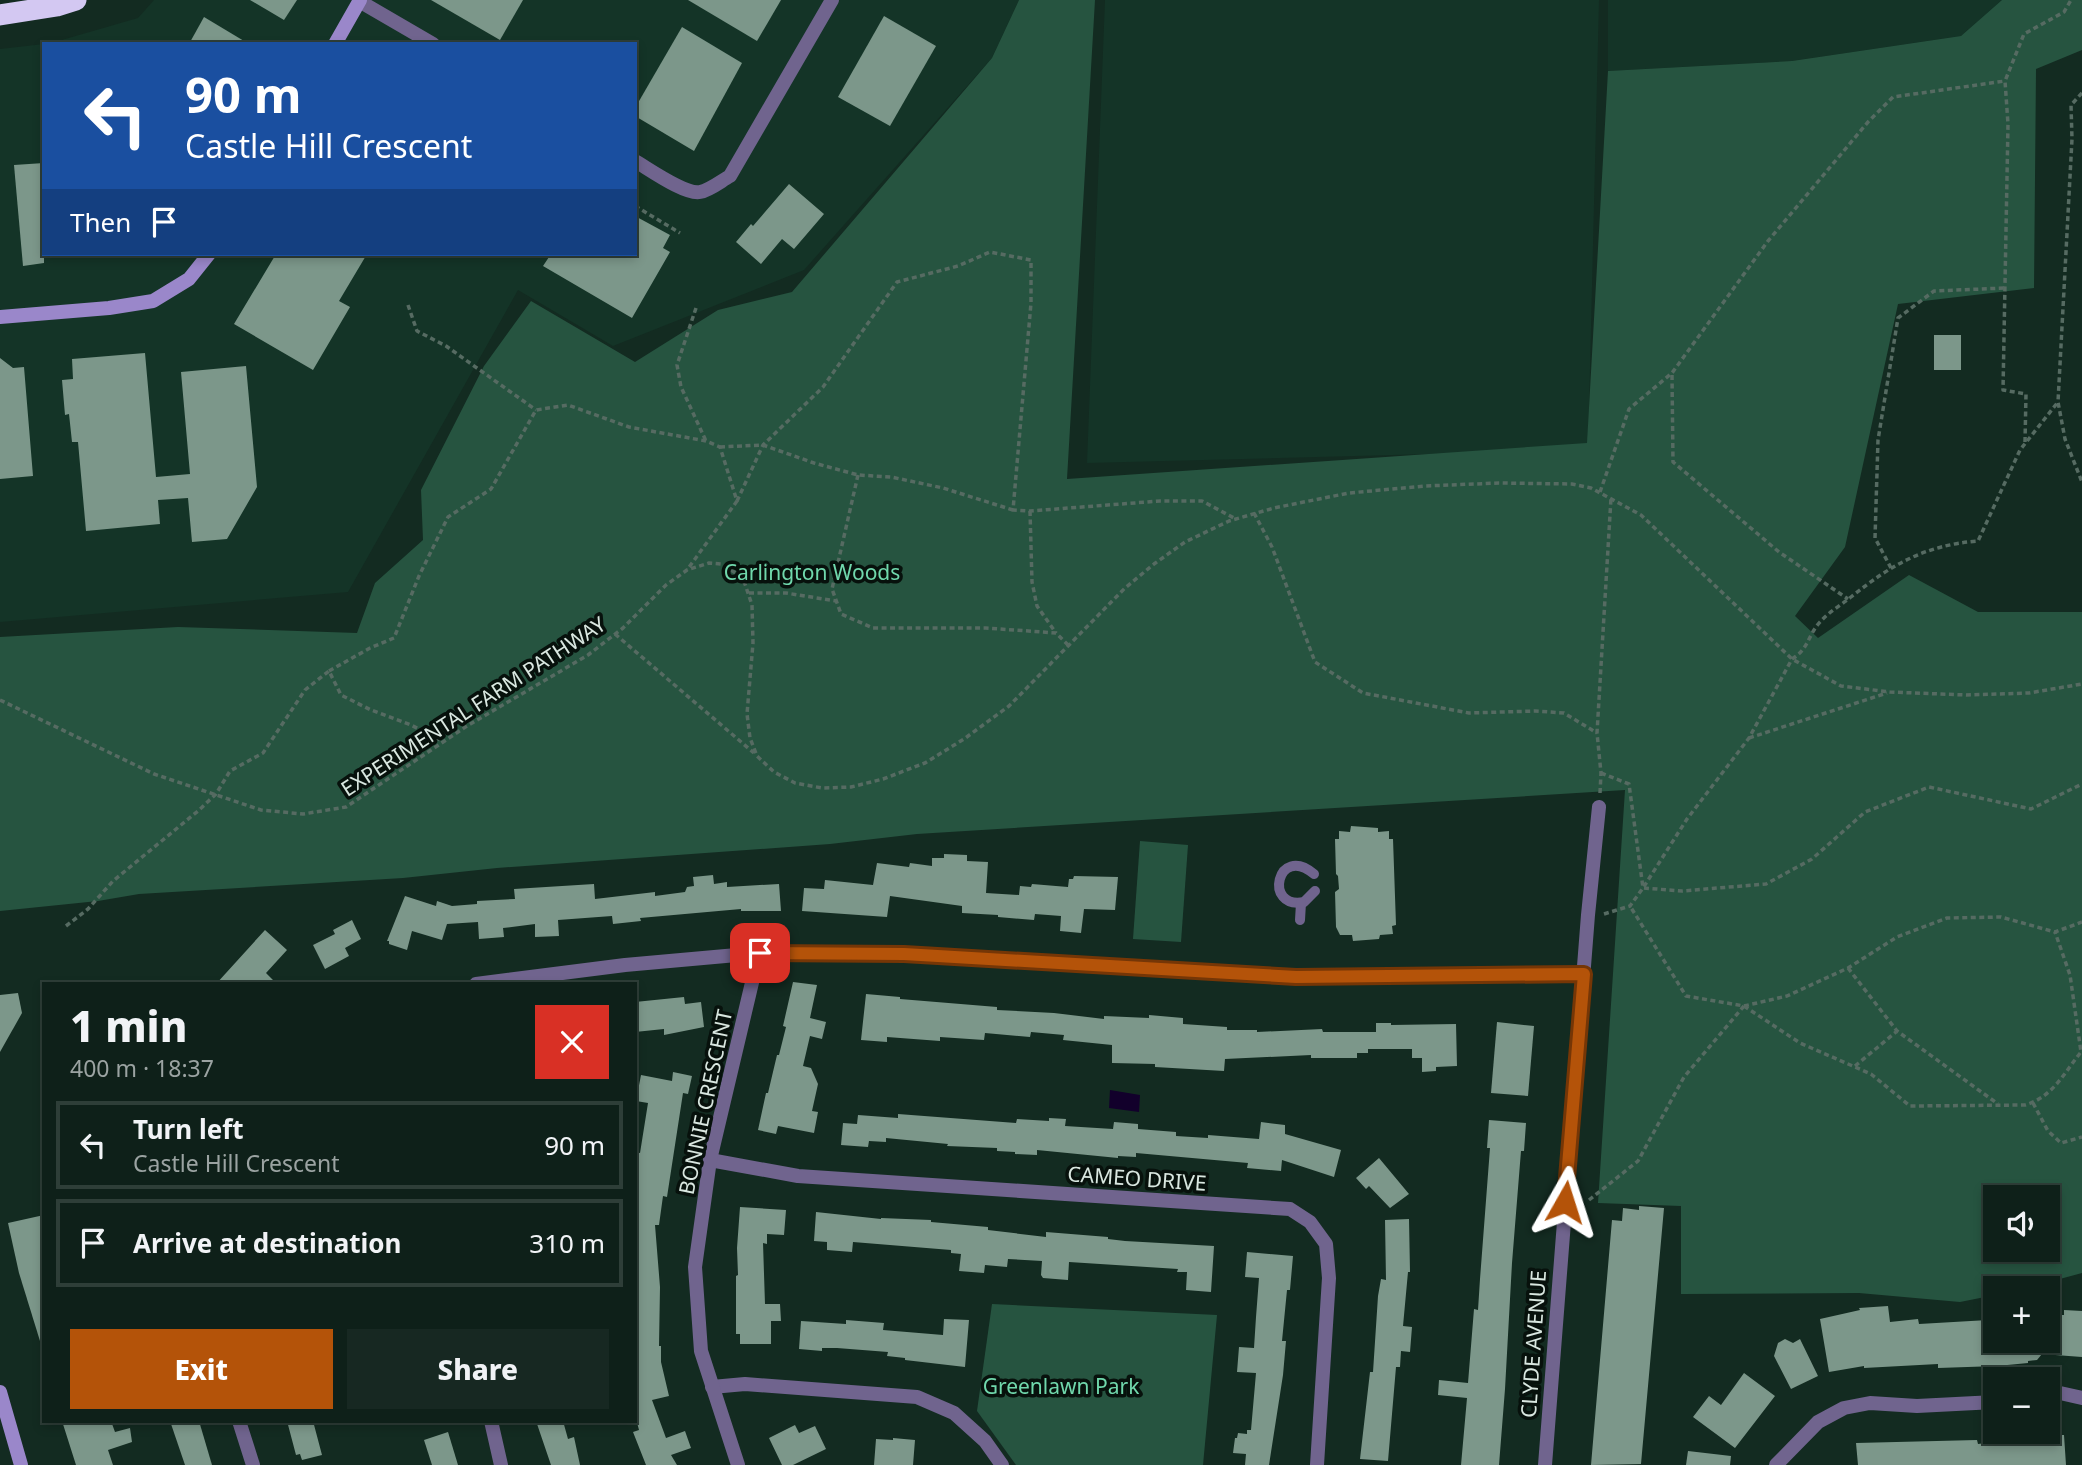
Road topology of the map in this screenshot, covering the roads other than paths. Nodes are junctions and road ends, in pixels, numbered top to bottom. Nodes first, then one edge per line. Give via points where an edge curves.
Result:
1 (76, 0) edge
2 (832, 0) edge
3 (360, 1) edge
4 (5, 13) edge
5 (336, 42) edge
6 (430, 42) edge
7 (637, 161) edge
8 (207, 256) edge
9 (0, 317) edge
10 (1599, 807) road end
11 (1314, 873) dead end
12 (1315, 891) dead end
13 (1301, 903) junction
14 (1300, 920) dead end
15 (760, 953) junction
16 (1584, 974) junction
17 (492, 982) edge
18 (710, 1160) junction
19 (712, 1387) junction
20 (0, 1392) edge
21 (2060, 1393) edge
22 (2082, 1398) edge
23 (1983, 1403) edge
24 (240, 1423) edge
25 (491, 1423) edge
26 (20, 1465) edge
27 (253, 1465) edge
28 (501, 1465) edge
29 (738, 1465) edge
30 (1002, 1465) edge
31 (1317, 1465) edge
32 (1545, 1465) edge
33 (1776, 1465) edge

1 - 4 highway
2 - 7 street via 730,176 694,192
3 - 5 street
3 - 6 street
8 - 9 street via 189,279 153,301
10 - 16 street, CLYDE AVENUE
11 - 13 lane via 1294,865 1280,877 1282,895
12 - 13 lane
13 - 14 lane
15 - 16 street via 904,954 1296,977
15 - 17 street
15 - 18 street, BONNIE CRESCENT
16 - 32 street, CLYDE AVENUE
18 - 19 street, BONNIE CRESCENT via 695,1267 701,1351
18 - 31 street, CAMEO DRIVE via 798,1176 1290,1209 1310,1222 1326,1244 1329,1278
19 - 29 street, BONNIE CRESCENT
19 - 30 street via 745,1384 917,1397 954,1413 985,1441
20 - 26 street
21 - 22 street
23 - 33 street via 1870,1403 1844,1408 1818,1422
24 - 27 street
25 - 28 street

